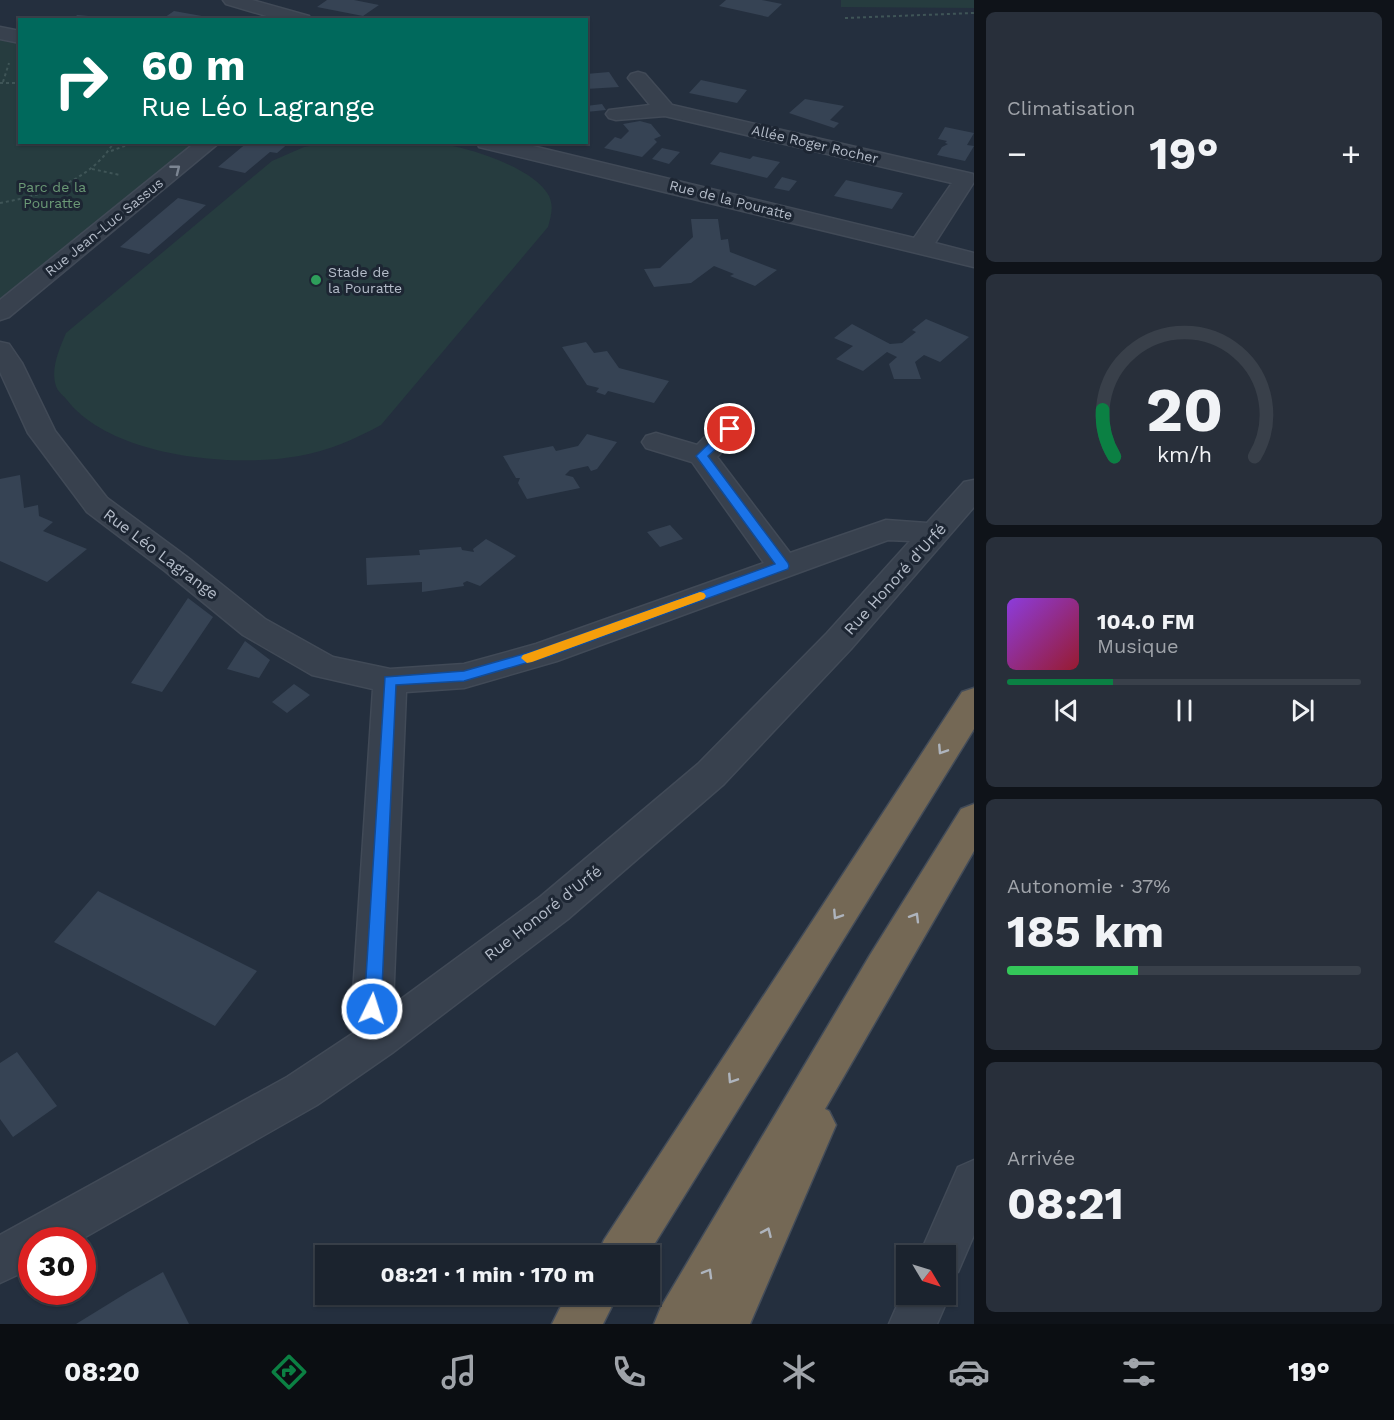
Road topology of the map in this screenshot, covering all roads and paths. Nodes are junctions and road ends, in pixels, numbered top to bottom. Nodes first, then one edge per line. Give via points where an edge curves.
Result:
1 (232, 0) edge
2 (974, 14) edge
3 (295, 18) edge
4 (845, 18) dead end
5 (0, 33) edge
6 (18, 37) edge
7 (638, 78) dead end
8 (0, 83) edge
9 (18, 83) edge
10 (665, 110) junction
11 (616, 114) dead end
12 (113, 144) edge
13 (129, 144) edge
14 (208, 144) edge
15 (495, 144) edge
16 (110, 151) junction
17 (970, 180) edge
18 (0, 203) edge
19 (921, 246) junction
20 (974, 260) edge
21 (0, 312) edge
22 (0, 350) edge
23 (730, 429) dead end
24 (656, 442) dead end
25 (702, 456) junction
26 (974, 489) edge
27 (937, 533) junction
28 (783, 566) junction
29 (390, 681) junction
30 (974, 701) edge
31 (974, 819) edge
32 (884, 967) junction
33 (377, 1040) junction
34 (974, 1182) edge
35 (59, 1227) edge
36 (627, 1245) edge
37 (947, 1245) edge
38 (18, 1250) edge
39 (0, 1260) edge
40 (588, 1305) edge
41 (921, 1305) edge
42 (576, 1324) edge
43 (678, 1324) edge
44 (726, 1324) edge
45 (913, 1324) edge

1 - 3 street
2 - 4 path
5 - 6 street
7 - 10 street
8 - 9 path
10 - 11 street, Allée Roger Rocher
10 - 17 street, Allée Roger Rocher
12 - 16 path
13 - 16 path
21 -> 14 street, Rue Jean-Luc Sassus
15 - 19 street, Rue de la Pouratte
16 - 18 path via 91,169 59,187
17 - 19 street, Allée Roger Rocher
19 - 20 street, Rue de la Pouratte
22 - 29 street, Rue Léo Lagrange via 42,433 97,505 254,627 324,667
23 - 25 street
24 - 25 street
25 - 28 street
26 - 27 street, Rue Honoré d'Urfé
27 - 28 street, Rue Léo Lagrange via 886,530
27 - 33 street, Rue Honoré d'Urfé via 711,774 554,908
28 - 29 street, Rue Léo Lagrange via 545,653 464,676
29 - 33 street via 372,1009
30 -> 36 highway
32 -> 31 highway
43 -> 32 highway
44 -> 32 highway
33 - 35 street, Rue Honoré d'Urfé via 302,1091
34 - 37 street
38 - 39 street
40 - 42 highway
41 - 45 street

